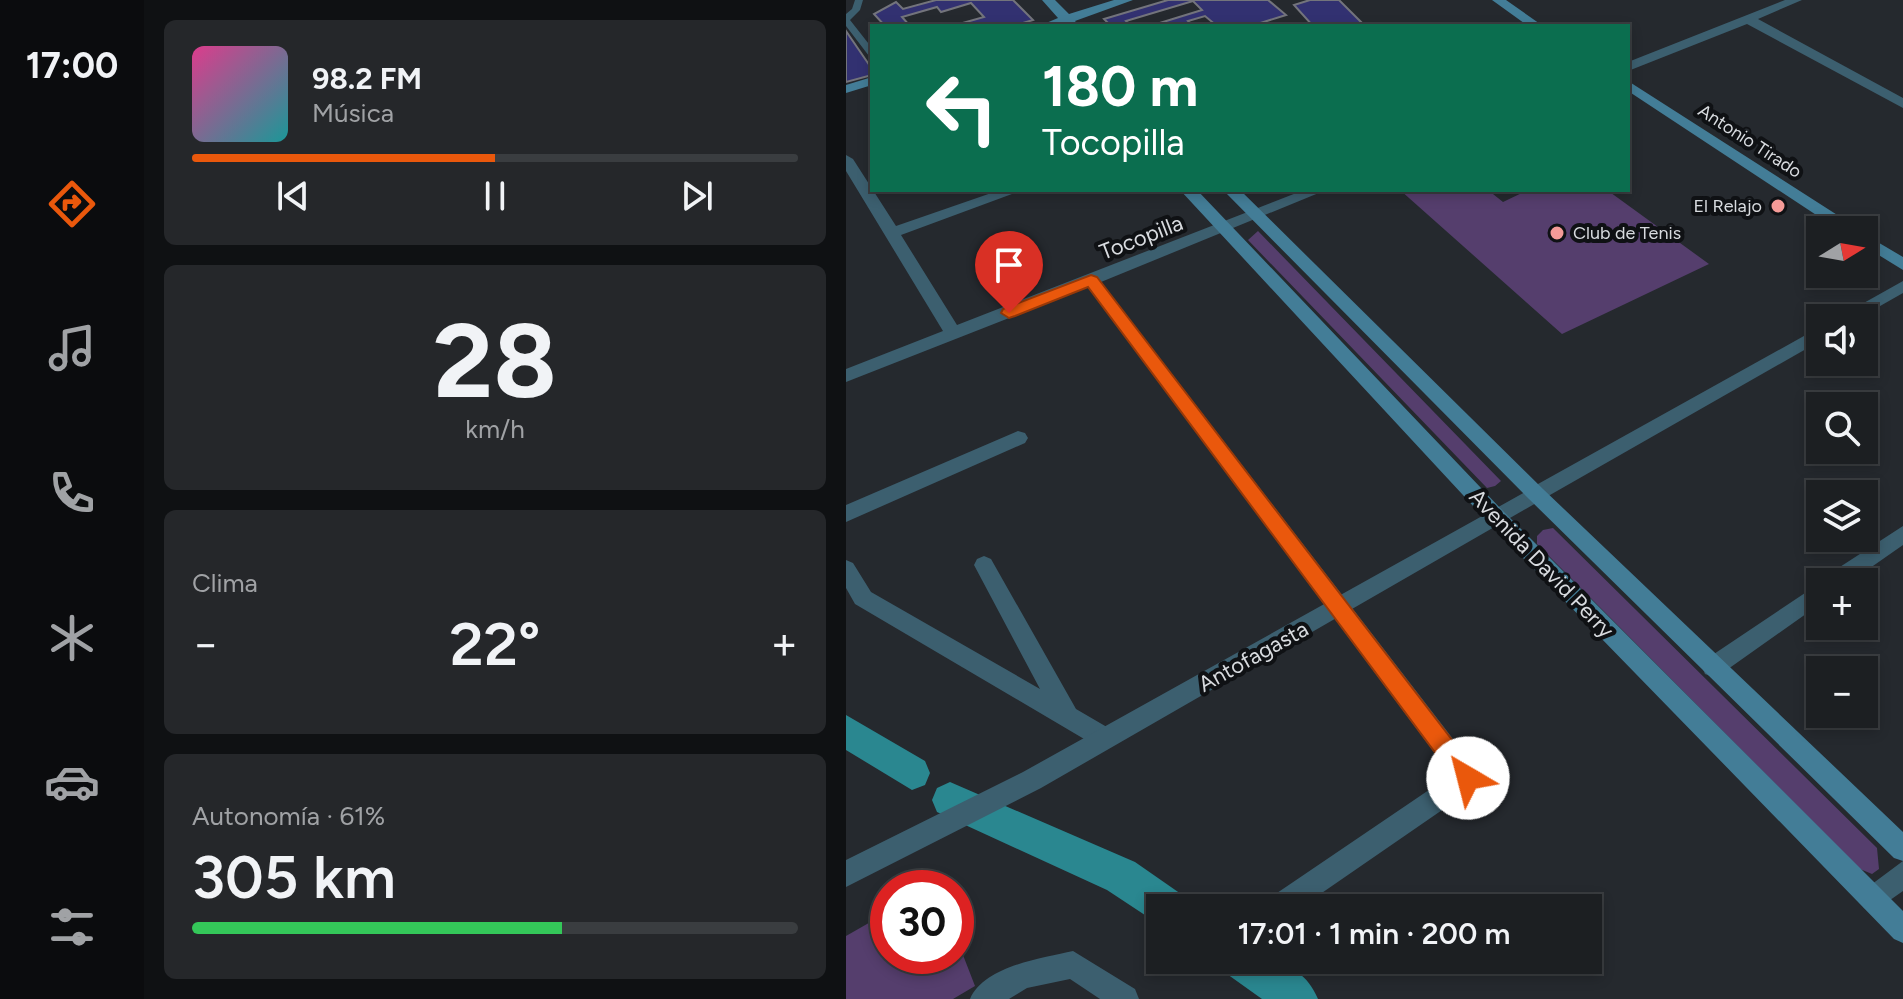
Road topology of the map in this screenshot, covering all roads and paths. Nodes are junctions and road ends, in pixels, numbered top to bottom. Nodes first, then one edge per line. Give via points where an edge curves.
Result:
1 (859, 0) edge
2 (1048, 0) edge
3 (1498, 0) edge
4 (1796, 0) edge
5 (1123, 1) edge
6 (1748, 19) junction
7 (846, 20) edge
8 (1070, 22) edge
9 (1534, 24) edge
10 (870, 51) edge
11 (1630, 66) edge
12 (870, 82) edge
13 (1630, 86) edge
14 (846, 89) edge
15 (1903, 104) edge
16 (847, 162) edge
17 (1009, 192) edge
18 (1190, 192) edge
19 (1233, 192) edge
20 (1313, 192) edge
21 (1256, 215) junction
22 (1829, 216) edge
23 (1224, 228) junction
24 (892, 233) junction
25 (1878, 248) edge
26 (1903, 265) edge
27 (1091, 280) junction
28 (1903, 286) edge
29 (1871, 304) edge
30 (954, 334) junction
31 (1806, 341) edge
32 (846, 376) edge
33 (1018, 438) dead end
34 (1536, 494) junction
35 (846, 514) edge
36 (1495, 516) junction
37 (1903, 534) edge
38 (984, 565) dead end
39 (1854, 568) edge
40 (846, 569) edge
41 (1806, 602) edge
42 (1340, 608) junction
43 (1713, 667) junction
44 (1067, 717) junction
45 (1104, 738) junction
46 (1903, 849) edge
47 (846, 874) edge
48 (1903, 874) edge
49 (1298, 894) edge
50 (1873, 899) junction
51 (1903, 930) edge
52 (984, 999) edge
53 (1125, 999) edge

1 - 7 lane
2 - 8 main road
3 - 9 main road
4 - 6 street
5 - 8 main road
6 - 11 street
6 - 15 street
7 - 10 lane
12 - 14 main road
13 - 22 main road, Antonio Tirado
16 - 24 street
17 - 24 street
18 - 23 main road, Avenida David Perry
19 - 21 main road, Avenida David Perry
20 - 21 street, Tocopilla
21 - 23 street, Tocopilla
21 - 34 main road, Avenida David Perry
23 - 27 street, Tocopilla
23 - 36 main road, Avenida David Perry
24 - 30 street
25 - 26 main road
27 - 30 street, Tocopilla
27 - 42 street
28 - 29 street
30 - 32 street, Tocopilla
31 - 34 street, Antofagasta
33 - 35 street
34 - 36 street, Antofagasta
34 - 43 main road, Avenida David Perry
36 - 42 street, Antofagasta
36 - 50 main road, Avenida David Perry
37 - 39 street
38 - 44 street
40 - 44 street via 863,598
41 - 43 street
42 - 45 street, Antofagasta
42 - 49 street via 1468,778
43 - 46 main road, Avenida David Perry
44 - 45 street
45 - 47 street, Antofagasta
48 - 50 street
50 - 51 main road, Avenida David Perry
52 - 53 street via 1022,975 1073,965

